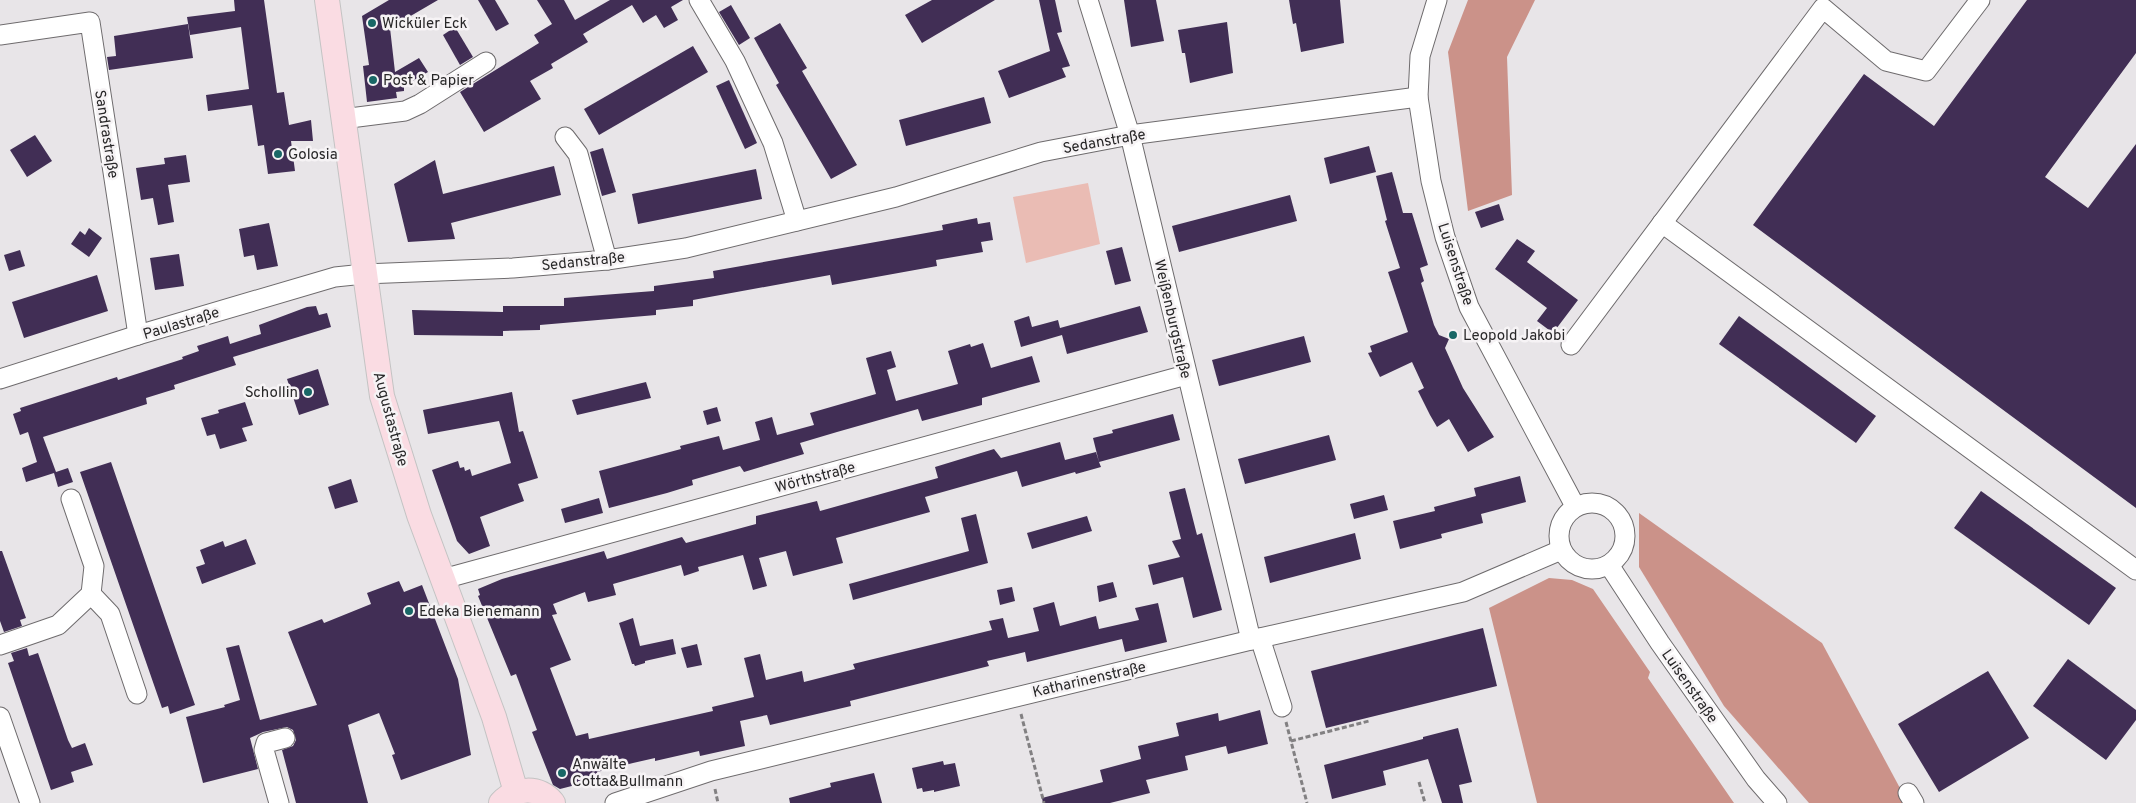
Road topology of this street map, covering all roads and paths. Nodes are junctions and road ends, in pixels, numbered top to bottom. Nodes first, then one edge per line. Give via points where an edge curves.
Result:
1 (327, 0) edge
2 (699, 0) edge
3 (1088, 0) edge
4 (1437, 0) edge
5 (1980, 0) edge
6 (0, 35) edge
7 (486, 62) dead end
8 (1418, 97) junction
9 (342, 119) junction
10 (1130, 135) junction
11 (565, 138) dead end
12 (797, 221) junction
13 (1662, 223) junction
14 (607, 260) junction
15 (364, 274) junction
16 (138, 335) junction
17 (1571, 345) dead end
18 (1186, 375) junction
19 (0, 379) edge
20 (71, 499) dead end
21 (1575, 506) junction
22 (1561, 550) junction
23 (1609, 565) junction
24 (2136, 570) edge
25 (443, 579) junction
26 (91, 594) junction
27 (1256, 639) junction
28 (0, 645) edge
29 (137, 694) dead end
30 (1016, 696) junction
31 (1282, 707) joint
32 (0, 717) edge
33 (1369, 721) dead end
34 (284, 738) dead end
35 (1292, 741) junction
36 (1419, 782) dead end
37 (509, 797) edge
38 (30, 803) edge
39 (279, 803) edge
40 (553, 803) edge
41 (615, 803) edge
42 (1044, 803) edge
43 (1307, 803) edge
44 (1424, 803) edge
45 (1777, 803) edge

1 - 9 main road, Augustastraße
2 - 12 street via 735,61 773,143
3 - 10 street, Weißenburgstraße
4 - 8 street, Luisenstraße via 1420,56
5 - 13 street via 1926,71 1886,61 1823,8
6 - 16 street, Sandrastraße via 90,22
7 - 9 street via 405,111
8 - 10 street, Sedanstraße
8 - 21 street, Luisenstraße via 1431,181 1445,238 1469,307
9 - 15 main road, Augustastraße
10 - 12 street, Sedanstraße via 1041,152 896,196
10 - 18 street, Weißenburgstraße
11 - 14 street via 578,154
12 - 14 street, Sedanstraße via 686,248
13 - 17 street
13 - 24 street
14 - 15 street, Sedanstraße via 513,268
15 - 16 street, Paulastraße via 335,277
15 - 25 main road, Augustastraße via 382,396 419,516
16 - 19 street, Paulastraße
18 - 25 street, Wörthstraße
18 - 27 street, Weißenburgstraße
20 - 26 street via 94,566
21 - 22 street via 1567,512 1558,530
21 - 23 street via 1598,502 1618,514 1626,536 1624,547
22 - 23 street via 1577,566 1599,569
22 - 27 street, Katharinenstraße via 1463,592
23 - 45 street, Luisenstraße via 1756,779
25 - 37 main road, Augustastraße via 494,718
26 - 28 street via 58,625
26 - 29 street via 110,614
27 - 30 street, Katharinenstraße
27 - 31 street, Weißenburgstraße
30 - 41 street, Katharinenstraße via 711,771
30 - 42 path
31 - 35 path
32 - 38 street
33 - 35 path
34 - 39 street via 266,743 264,750
35 - 43 path
36 - 44 path
37 - 40 main road via 527,790 538,792

